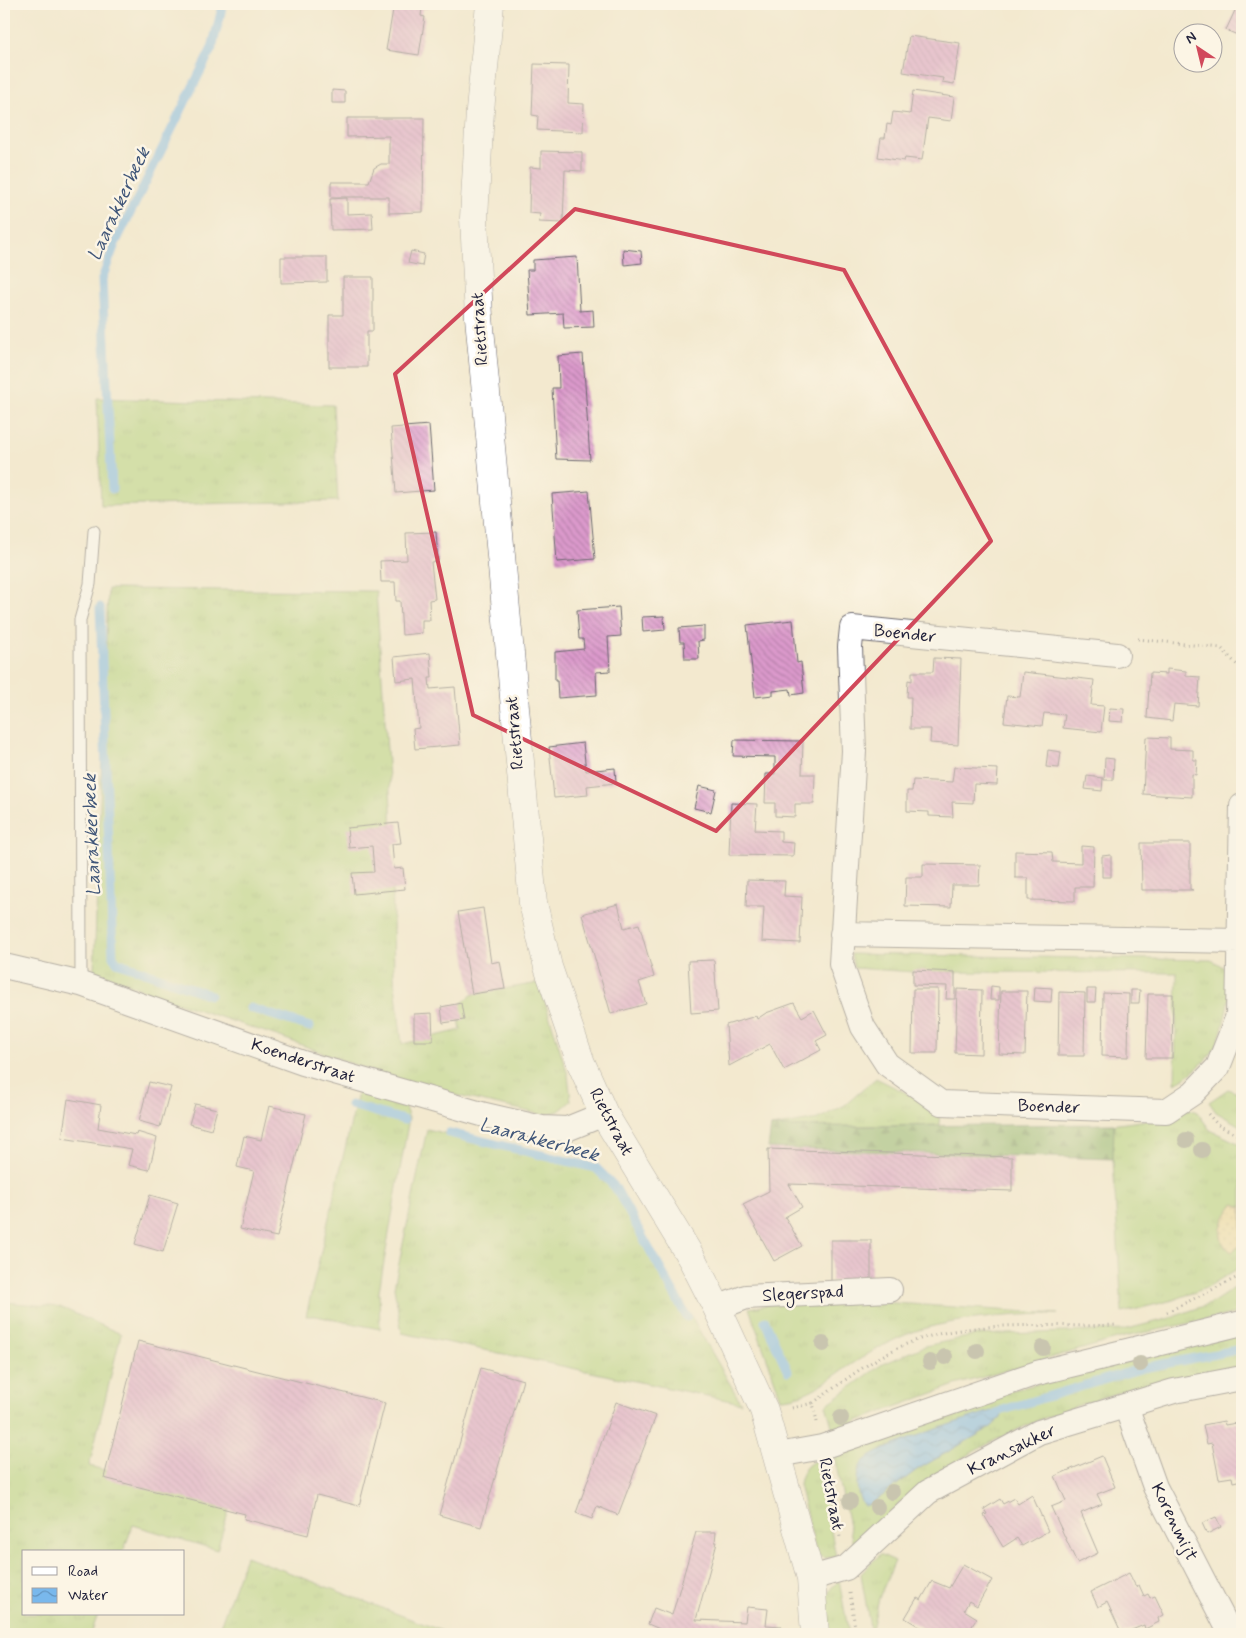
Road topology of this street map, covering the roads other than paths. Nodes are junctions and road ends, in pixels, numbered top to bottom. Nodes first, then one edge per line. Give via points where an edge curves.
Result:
1 (490, 4) edge
2 (94, 531) dead end
3 (1117, 655) road end
4 (1242, 806) edge
5 (842, 934) junction
6 (1239, 941) junction
7 (4, 966) edge
8 (81, 984) junction
9 (604, 1114) junction
10 (890, 1290) dead end
11 (717, 1308) junction
12 (1242, 1323) edge
13 (1242, 1378) edge
14 (1126, 1406) junction
15 (778, 1455) junction
16 (811, 1578) junction
17 (815, 1634) edge
18 (1231, 1634) edge

1 - 9 street, Rietstraat via 480,111 475,238 486,404 525,840 532,903 548,967 581,1063
2 - 8 lane via 90,584 80,620
3 - 5 street, Boender via 852,628 854,751
4 - 6 street, Boender
5 - 6 street
5 - 6 street, Boender via 841,964 862,1028 887,1064 941,1103 1166,1111 1193,1093 1218,1067 1238,1016
7 - 8 street, Koenderstraat
8 - 9 street, Koenderstraat via 303,1063 485,1115 542,1128 567,1129
9 - 11 street, Rietstraat via 692,1259
10 - 11 street, Slegerspad via 746,1297
11 - 15 street, Rietstraat via 764,1410
12 - 15 street via 1037,1373 822,1447
13 - 14 street, Kransakker via 1174,1391
14 - 16 street, Kransakker via 1039,1432 928,1492 846,1568
14 - 18 street, Korenmijt via 1155,1487
15 - 16 street, Rietstraat
16 - 17 street, Rietstraat

